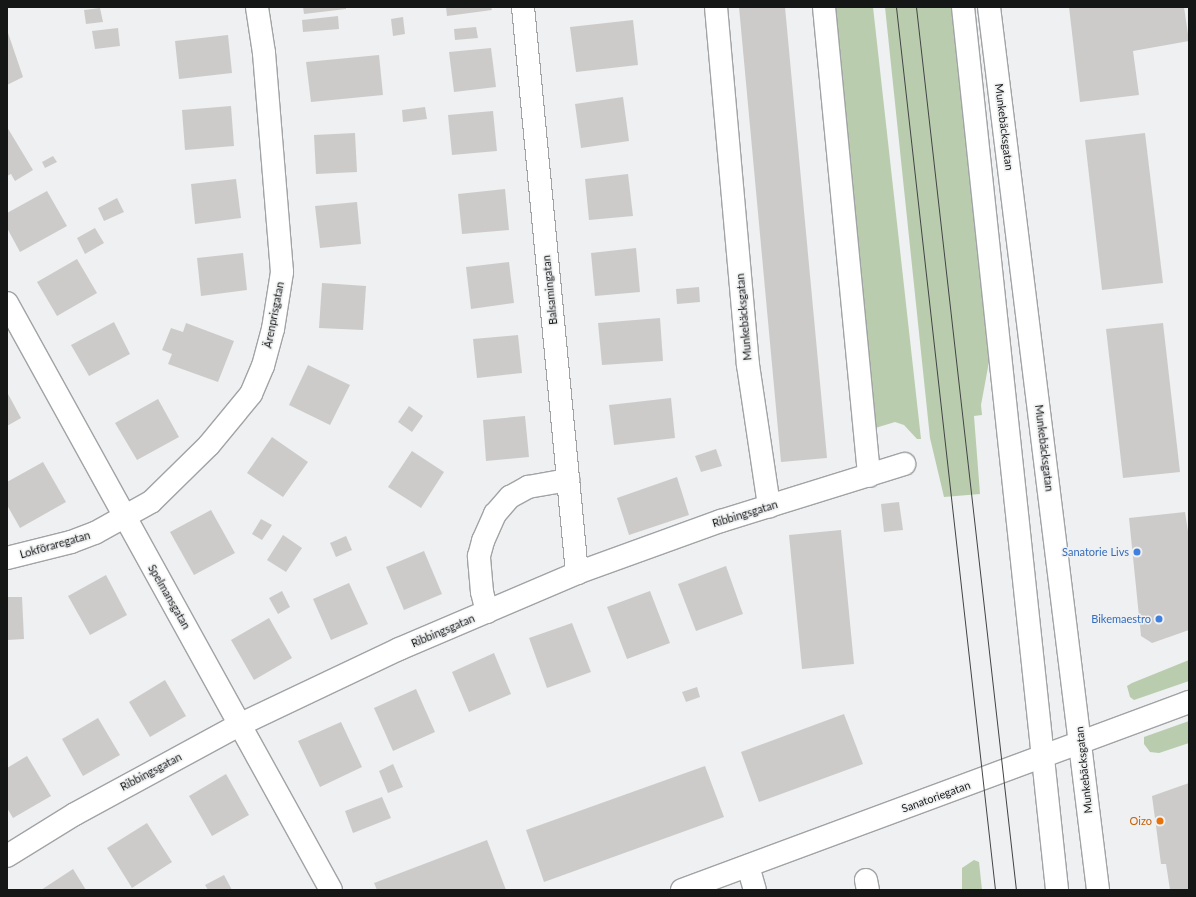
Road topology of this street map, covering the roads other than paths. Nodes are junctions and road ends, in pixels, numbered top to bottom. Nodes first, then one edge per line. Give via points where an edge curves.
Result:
1 (257, 7) edge
2 (524, 7) edge
3 (716, 7) edge
4 (824, 7) edge
5 (963, 7) edge
6 (989, 7) edge
7 (7, 303) edge
8 (904, 464) dead end
9 (869, 476) junction
10 (568, 480) junction
11 (769, 506) junction
12 (123, 518) junction
13 (7, 558) edge
14 (577, 573) junction
15 (487, 612) junction
16 (1189, 702) edge
17 (239, 725) junction
18 (1080, 741) junction
19 (1042, 757) junction
20 (7, 856) edge
21 (748, 866) junction
22 (331, 890) edge
23 (682, 890) edge
24 (755, 890) edge
25 (1057, 890) edge
26 (1098, 890) edge

1 - 12 street, Ärenprisgatan via 264,53 281,245 282,272 273,329 263,366 250,394 231,420 151,502
2 - 10 street, Balsamingatan
3 - 11 street, Munkebäcksgatan via 748,365
4 - 9 street
5 - 19 street via 1010,429
6 - 18 street, Munkebäcksgatan
7 - 12 street, Spelmansgatan
8 - 9 street, Ribbingsgatan
9 - 11 street, Ribbingsgatan
10 - 14 street, Balsamingatan
10 - 15 street via 528,487 510,497 495,514 479,556 482,592
11 - 14 street, Ribbingsgatan
12 - 13 street, Lokföraregatan via 71,542
12 - 17 street, Spelmansgatan
14 - 15 street, Ribbingsgatan
15 - 17 street, Ribbingsgatan via 399,649
16 - 18 street, Sanatoriegatan
17 - 20 street, Ribbingsgatan via 75,814
17 - 22 street, Spelmansgatan
18 - 19 street, Sanatoriegatan
18 - 26 street, Munkebäcksgatan
19 - 21 street, Sanatoriegatan
19 - 25 street
21 - 23 street, Sanatoriegatan
21 - 24 street

